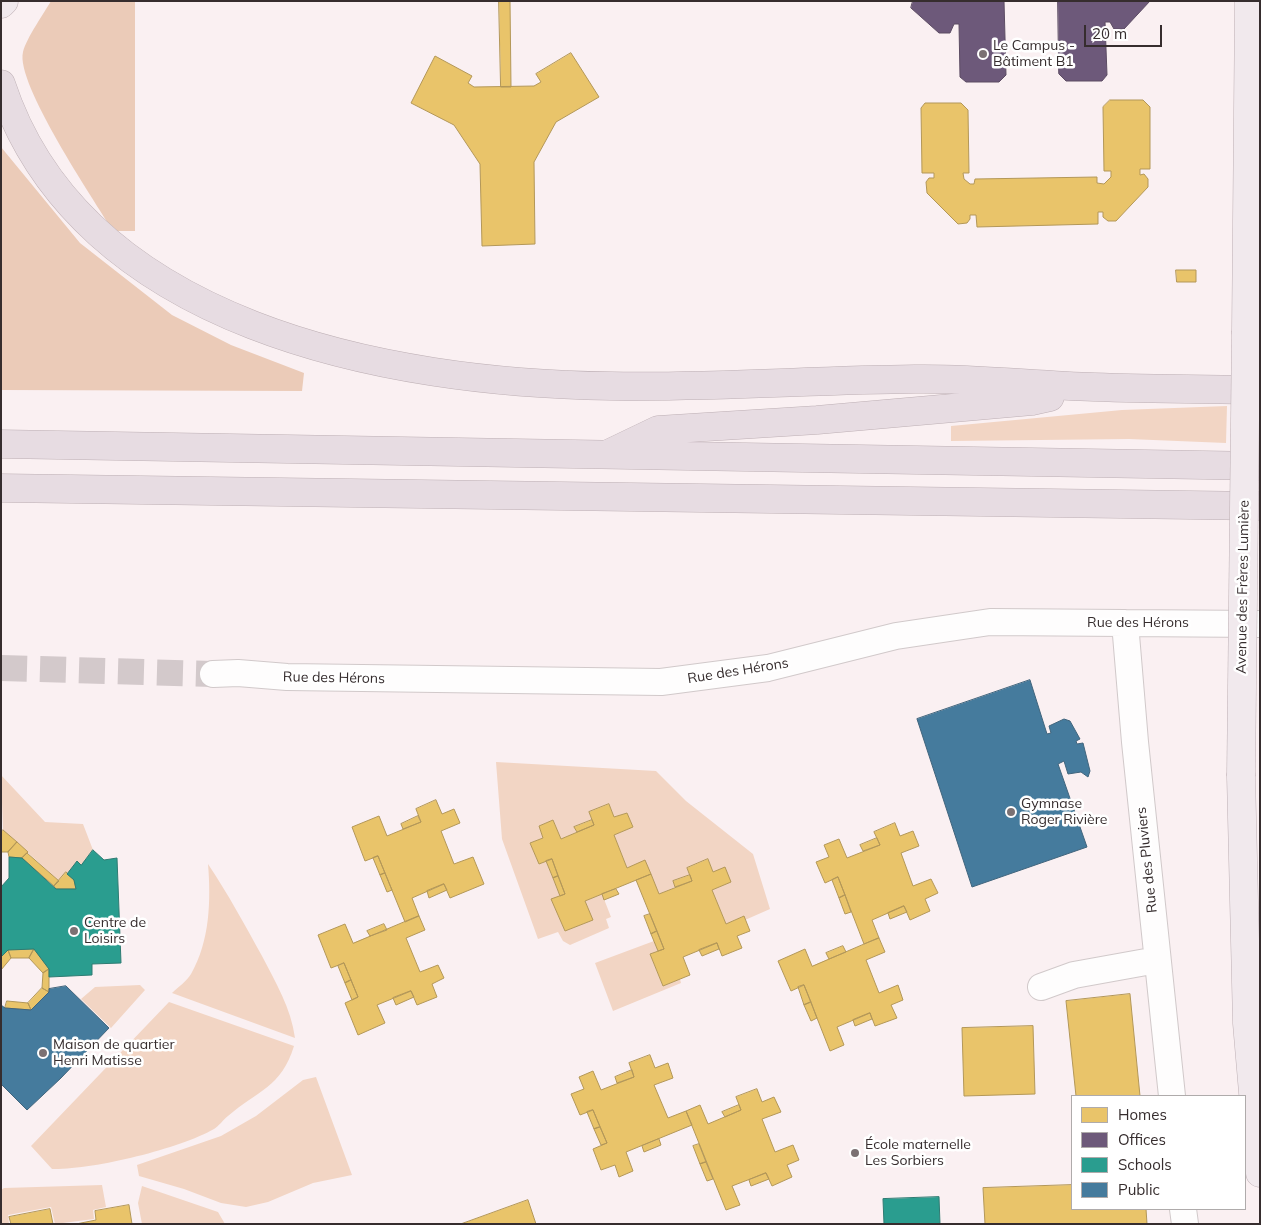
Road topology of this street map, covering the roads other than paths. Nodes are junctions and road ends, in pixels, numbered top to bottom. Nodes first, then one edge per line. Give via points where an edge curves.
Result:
1 (1249, 1) edge
2 (1, 84) edge
3 (1097, 387) junction
4 (1260, 390) edge
5 (1, 444) edge
6 (606, 455) junction
7 (1260, 466) edge
8 (1, 488) edge
9 (1260, 506) edge
10 (1125, 623) junction
11 (1260, 624) edge
12 (212, 674) tunnel mouth
13 (1157, 960) junction
14 (1040, 987) dead end
15 (1172, 1095) edge
16 (1260, 1173) edge
17 (1183, 1210) edge
18 (1185, 1224) edge

1 - 16 main road, Avenue des Frères Lumière, bridge via 1241,776 1247,1023
2 - 3 highway via 33,152 52,182 99,234 161,280 206,305 250,325 309,344 399,365 466,375 608,386 918,379
3 - 4 highway
3 - 6 highway via 1032,401 658,430
5 - 6 highway
6 - 7 highway
8 - 9 highway
10 - 11 street, Rue des Hérons
10 - 12 street, Rue des Hérons via 990,622 896,636 768,668 661,682
10 - 13 street, Rue des Pluviers
13 - 14 street via 1074,975
13 - 15 street, Rue des Pluviers
17 - 18 street

